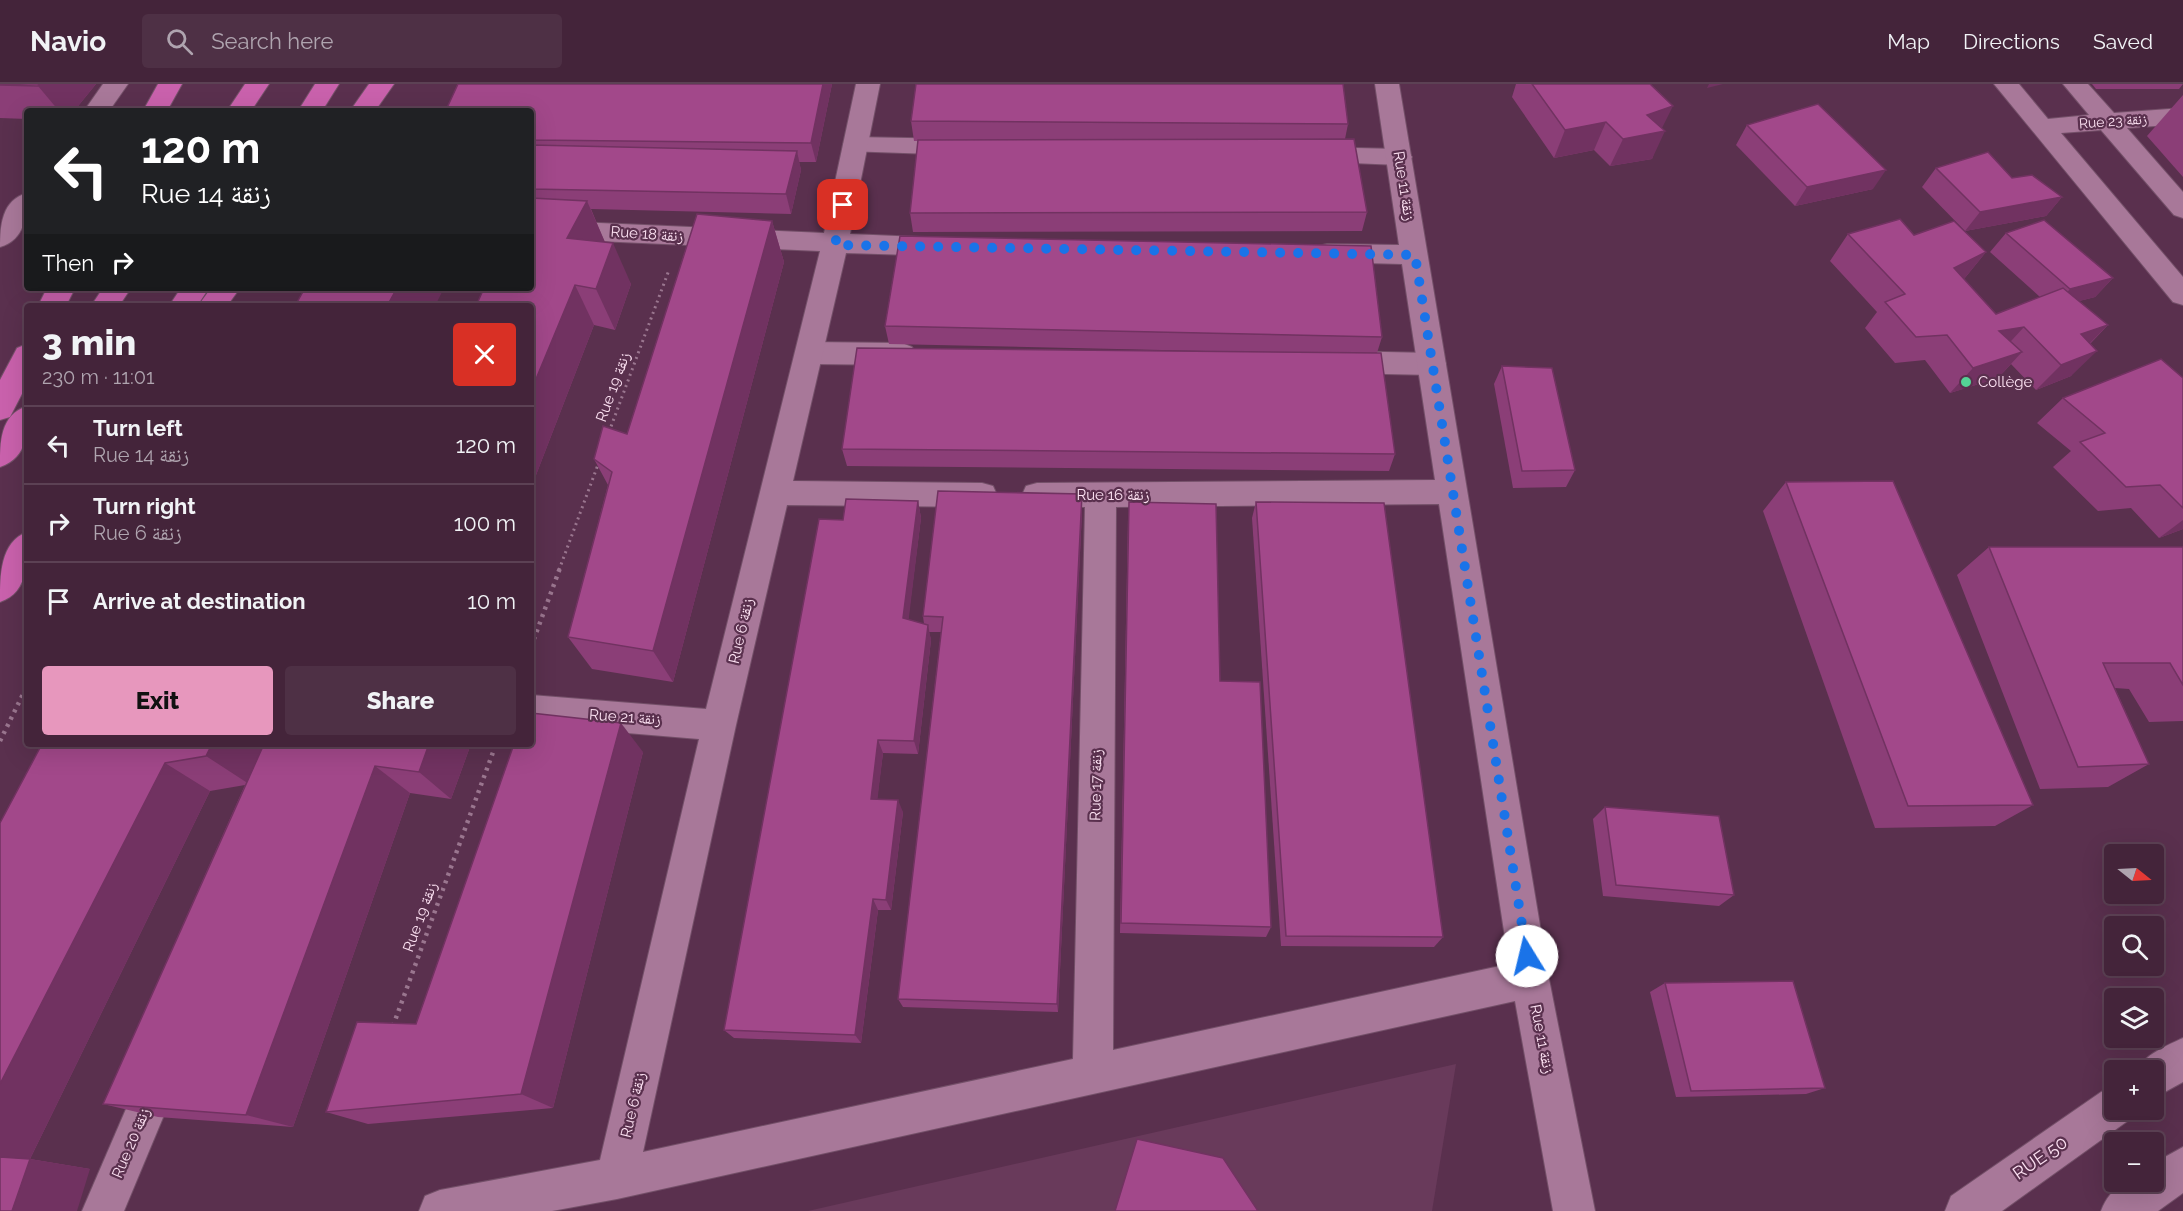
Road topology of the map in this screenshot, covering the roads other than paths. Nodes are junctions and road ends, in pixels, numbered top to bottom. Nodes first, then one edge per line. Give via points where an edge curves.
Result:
1 (116, 84) edge
2 (170, 84) edge
3 (257, 84) edge
4 (327, 84) edge
5 (382, 84) edge
6 (868, 84) edge
7 (1387, 84) edge
8 (2006, 84) edge
9 (2075, 84) edge
10 (98, 108) edge
11 (157, 108) edge
12 (241, 108) edge
13 (312, 108) edge
14 (364, 108) edge
15 (2183, 116) edge
16 (2109, 122) junction
17 (2042, 127) junction
18 (855, 145) junction
19 (985, 148) edge
20 (1293, 154) edge
21 (1399, 157) junction
22 (24, 206) edge
23 (2183, 208) edge
24 (534, 229) edge
25 (1, 237) edge
26 (835, 245) junction
27 (965, 247) edge
28 (1297, 253) edge
29 (1415, 255) junction
30 (224, 291) edge
31 (2183, 295) edge
32 (214, 303) edge
33 (809, 353) junction
34 (929, 355) edge
35 (24, 361) edge
36 (1312, 362) edge
37 (1432, 364) junction
38 (0, 409) edge
39 (24, 421) edge
40 (0, 455) edge
41 (1452, 492) junction
42 (774, 493) junction
43 (1101, 495) junction
44 (24, 551) edge
45 (0, 589) edge
46 (534, 710) edge
47 (719, 725) junction
48 (1530, 979) junction
49 (176, 1037) edge
50 (2183, 1058) edge
51 (2164, 1071) edge
52 (1093, 1075) junction
53 (2104, 1114) edge
54 (2183, 1168) edge
55 (616, 1178) junction
56 (1975, 1208) edge
57 (103, 1211) edge
58 (440, 1211) edge
59 (1574, 1211) edge
60 (2122, 1211) edge

1 - 10 street
2 - 11 highway
3 - 12 highway
4 - 13 highway
5 - 14 highway
6 - 18 street, Rue 6 زنقة
7 - 21 street, Rue 11 زنقة
8 - 17 street
9 - 16 street
15 - 16 street, Rue 23 زنقة
16 - 17 street, Rue 23 زنقة
16 - 23 street
17 - 31 street
18 - 19 street
18 - 26 street, Rue 6 زنقة
20 - 21 street
21 - 29 street, Rue 11 زنقة
22 - 25 street
24 - 26 street, Rue 18 زنقة
26 - 27 street, Rue 18 زنقة
26 - 33 street, Rue 6 زنقة
28 - 29 street
29 - 37 street, Rue 11 زنقة
30 - 32 highway
33 - 34 street
33 - 42 street, Rue 6 زنقة
35 - 38 highway
36 - 37 street
37 - 41 street, Rue 11 زنقة
39 - 40 highway
41 - 43 street, Rue 16 زنقة
41 - 48 street, Rue 11 زنقة
42 - 43 street, Rue 16 زنقة
42 - 47 street, Rue 6 زنقة
43 - 52 street, Rue 17 زنقة
44 - 45 highway
46 - 47 street, Rue 21 زنقة
47 - 55 street, Rue 6 زنقة
48 - 52 street
48 - 59 street, Rue 11 زنقة
49 - 57 street, Rue 20 زنقة
50 - 51 street
52 - 55 street
53 - 56 street, RUE 50
54 - 60 street
55 - 58 street

